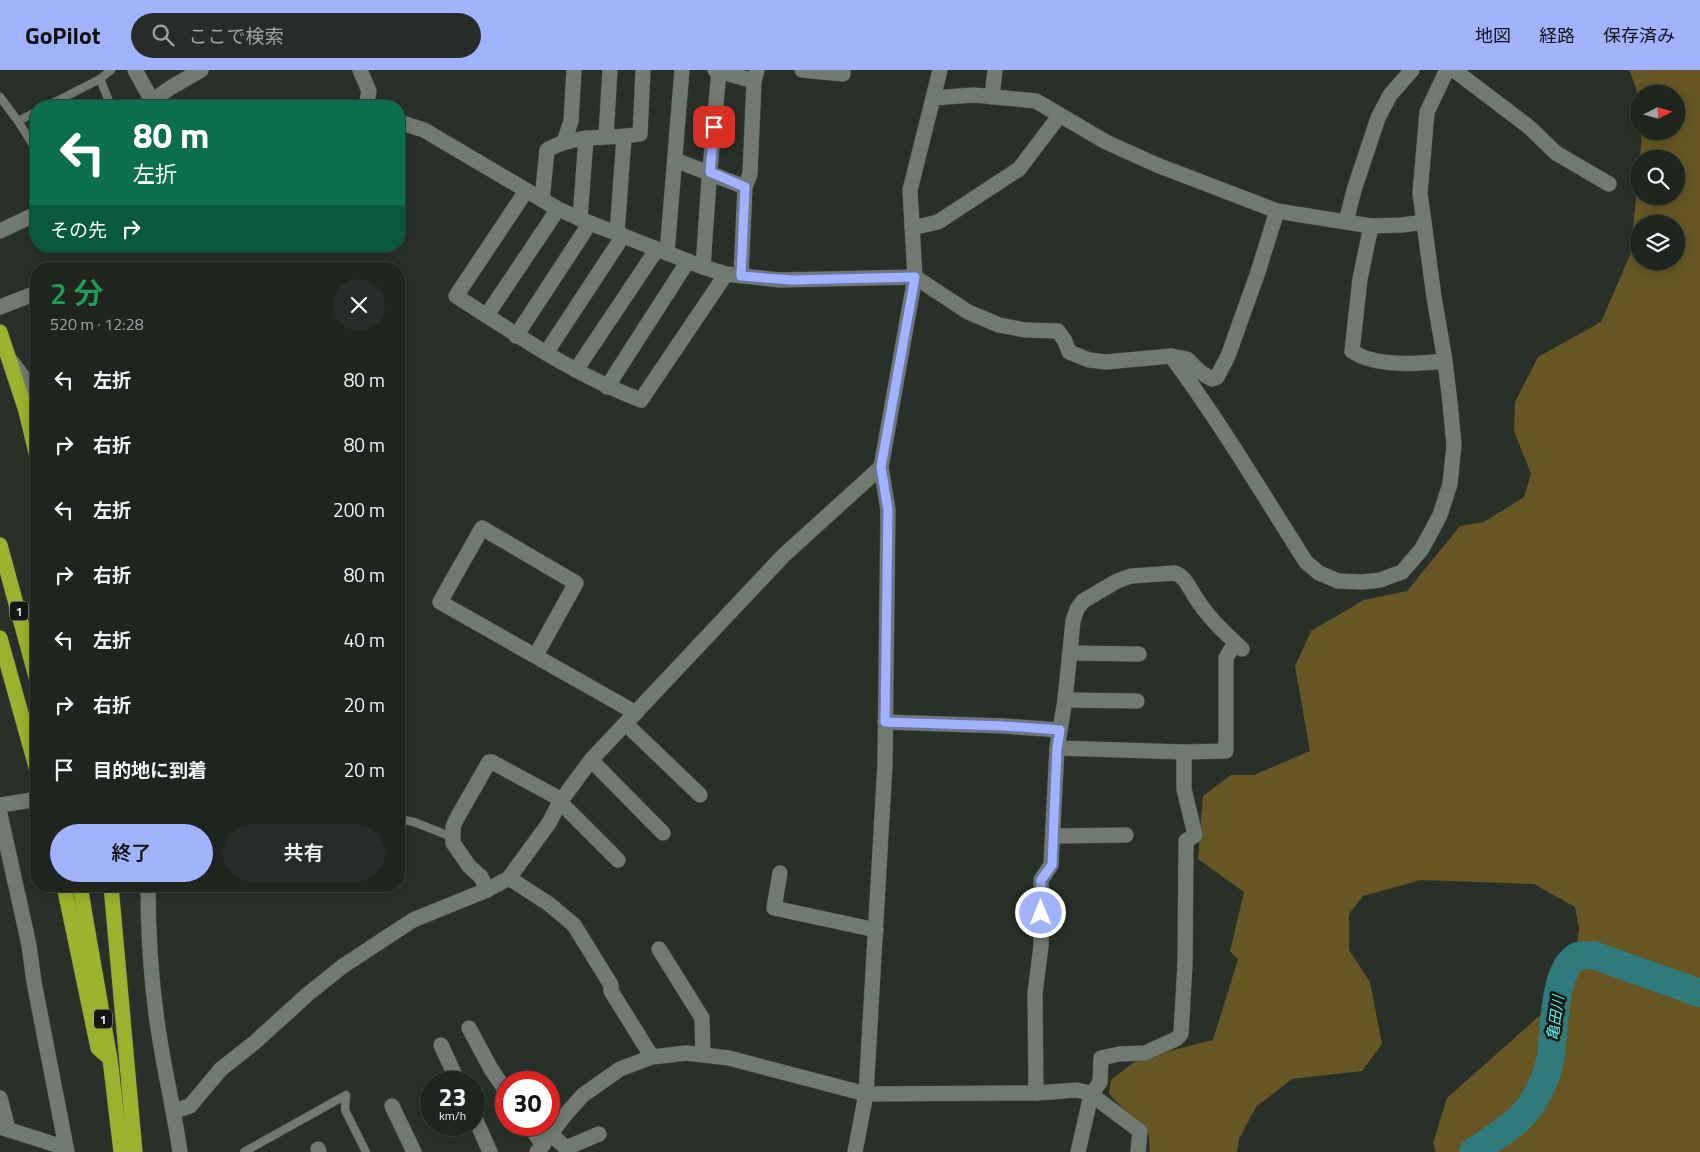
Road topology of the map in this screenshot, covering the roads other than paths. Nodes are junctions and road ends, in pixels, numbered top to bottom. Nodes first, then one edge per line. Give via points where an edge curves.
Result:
1 (111, 70) edge
2 (135, 70) edge
3 (201, 70) edge
4 (360, 70) edge
5 (574, 70) edge
6 (610, 70) edge
7 (643, 70) edge
8 (682, 70) edge
9 (802, 70) edge
10 (843, 70) edge
11 (940, 70) edge
12 (995, 70) edge
13 (1412, 70) edge
14 (1447, 70) edge
15 (1454, 70) edge
16 (717, 71) edge
17 (756, 76) edge
18 (100, 79) junction
19 (0, 96) edge
20 (992, 96) junction
21 (933, 98) junction
22 (59, 100) edge
23 (109, 100) edge
24 (152, 100) edge
25 (158, 100) edge
26 (367, 100) edge
27 (30, 115) edge
28 (1060, 115) junction
29 (18, 121) junction
30 (405, 124) edge
31 (606, 136) junction
32 (624, 137) junction
33 (586, 138) junction
34 (30, 140) edge
35 (564, 142) junction
36 (675, 160) junction
37 (710, 172) junction
38 (1609, 184) dead end
39 (745, 187) junction
40 (526, 192) junction
41 (542, 200) junction
42 (558, 209) junction
43 (1277, 211) junction
44 (30, 217) edge
45 (585, 221) junction
46 (1346, 222) junction
47 (1424, 222) junction
48 (1371, 226) junction
49 (912, 228) junction
50 (0, 231) edge
51 (620, 235) junction
52 (662, 251) junction
53 (688, 261) junction
54 (703, 267) junction
55 (726, 274) junction
56 (741, 276) junction
57 (915, 277) junction
58 (30, 295) edge
59 (0, 307) edge
60 (487, 315) junction
61 (0, 332) edge
62 (516, 336) junction
63 (546, 354) junction
64 (1170, 356) junction
65 (10, 361) junction
66 (1445, 361) junction
67 (576, 370) junction
68 (607, 387) junction
69 (30, 389) edge
70 (30, 431) edge
71 (881, 467) junction
72 (0, 545) edge
73 (0, 638) edge
74 (1070, 653) junction
75 (1139, 654) dead end
76 (30, 655) edge
77 (536, 655) junction
78 (1065, 700) junction
79 (1137, 701) dead end
80 (631, 718) junction
81 (885, 722) junction
82 (1060, 730) junction
83 (30, 746) edge
84 (1057, 748) junction
85 (1184, 752) junction
86 (591, 760) junction
87 (700, 795) dead end
88 (30, 800) edge
89 (561, 801) junction
90 (0, 806) edge
91 (0, 814) edge
92 (405, 820) edge
93 (663, 833) dead end
94 (452, 835) junction
95 (1126, 835) dead end
96 (1053, 836) junction
97 (618, 860) dead end
98 (780, 873) dead end
99 (508, 878) junction
100 (487, 890) junction
101 (65, 892) edge
102 (81, 892) edge
103 (112, 892) edge
104 (148, 892) edge
105 (876, 930) junction
106 (659, 949) dead end
107 (469, 1028) dead end
108 (441, 1045) dead end
109 (703, 1054) junction
110 (652, 1057) junction
111 (110, 1059) junction
112 (453, 1071) edge
113 (495, 1075) edge
114 (1036, 1093) junction
115 (866, 1094) junction
116 (1091, 1095) junction
117 (0, 1098) edge
118 (392, 1106) dead end
119 (174, 1111) junction
120 (4, 1128) edge
121 (599, 1134) dead end
122 (483, 1136) edge
123 (538, 1136) edge
124 (546, 1146) edge
125 (66, 1150) edge
126 (567, 1150) edge
127 (120, 1152) edge
128 (135, 1152) edge
129 (180, 1152) edge
130 (244, 1152) edge
131 (366, 1152) edge
132 (414, 1152) edge
133 (490, 1152) edge
134 (855, 1152) edge
135 (1078, 1152) edge
136 (1138, 1152) edge

1 - 18 lane
2 - 24 street
3 - 25 street via 170,88
4 - 26 street via 369,91
5 - 35 street via 570,121
6 - 31 street
7 - 32 street via 640,134
8 - 36 street
9 - 10 street via 843,74
11 - 21 street
12 - 20 street
13 - 46 street via 1390,95 1378,118
14 - 47 street via 1426,118 1420,193
15 - 38 street via 1529,127 1556,153
16 - 17 street
16 - 37 street
17 - 39 street via 750,174
18 - 22 lane
18 - 23 lane
19 - 29 lane
20 - 21 street
20 - 28 street via 1036,101
21 - 49 street via 910,190
27 - 29 lane
28 - 43 street via 1106,142 1157,165
28 - 49 street via 1019,169 938,222
29 - 34 lane
30 - 40 street via 424,130
31 - 32 street
31 - 33 street
32 - 51 street
33 - 35 street
33 - 45 street
35 - 41 street via 547,150
36 - 37 street
36 - 52 street
37 - 39 street
37 - 54 street
39 - 56 street
40 - 41 street
40 - 60 street via 456,296
41 - 42 street
42 - 45 street
42 - 60 street
43 - 46 street
43 - 64 street via 1217,377 1207,377 1187,358
44 - 50 street
45 - 51 street
45 - 62 street
46 - 48 street
47 - 48 street
47 - 66 street
48 - 66 street via 1360,279 1352,351 1391,364
49 - 57 street
51 - 52 street
51 - 63 street
52 - 53 street
52 - 67 street
53 - 54 street
53 - 68 street
54 - 55 street
55 - 56 street
55 - 68 street via 641,400
56 - 57 street via 788,280
57 - 64 street via 968,312 999,325 1058,331 1069,352 1089,360 1106,362
57 - 71 street
58 - 59 street
60 - 62 street
61 - 65 highway
62 - 63 street
63 - 67 street
64 - 66 street via 1235,449 1306,562 1319,573 1338,580 1362,582 1402,572 1421,550 1445,503 1454,445
65 - 69 street
65 - 70 highway
67 - 68 street
71 - 80 street via 783,556
71 - 81 street via 888,510
72 - 76 highway, 1
73 - 83 highway, 1
74 - 75 street
74 - 78 street
74 - 85 street via 1073,621 1083,601 1131,576 1180,574 1203,610 1239,646 1226,658 1226,751
77 - 77 street via 440,602 482,528 576,583
77 - 80 street
78 - 79 street
78 - 82 street
80 - 86 street
80 - 87 street
81 - 82 street
81 - 105 street
82 - 84 street
84 - 85 street
84 - 96 street
85 - 116 street via 1184,789 1196,835 1186,841 1181,1034 1145,1053 1102,1058 1100,1082
86 - 89 street
86 - 93 street
88 - 90 street
89 - 94 street via 490,762 457,818
89 - 97 street
89 - 99 street via 549,823
91 - 125 street via 29,945
92 - 94 lane
94 - 100 street via 454,843 469,866 481,877
95 - 96 street
96 - 114 street via 1052,865 1041,880 1041,946 1035,993
98 - 105 street via 774,908
99 - 100 street
99 - 110 street via 549,904 574,925
100 - 119 street via 413,920 343,966 221,1069 190,1106
101 - 111 highway, 1 via 98,1048
102 - 111 highway, 1
103 - 128 highway, 1
104 - 119 street via 153,994
105 - 115 street
106 - 109 street via 702,1018
107 - 113 street
108 - 112 street
109 - 110 street
109 - 115 street
110 - 124 street via 620,1068 583,1095 565,1115
111 - 127 highway, 1
114 - 115 street
114 - 116 street via 1077,1090
115 - 134 street
116 - 135 street
116 - 136 street via 1140,1131
117 - 120 street
118 - 132 street
119 - 129 street
120 - 125 street
121 - 126 street
122 - 133 street
123 - 124 street
124 - 126 street
130 - 131 lane via 346,1095 345,1110

